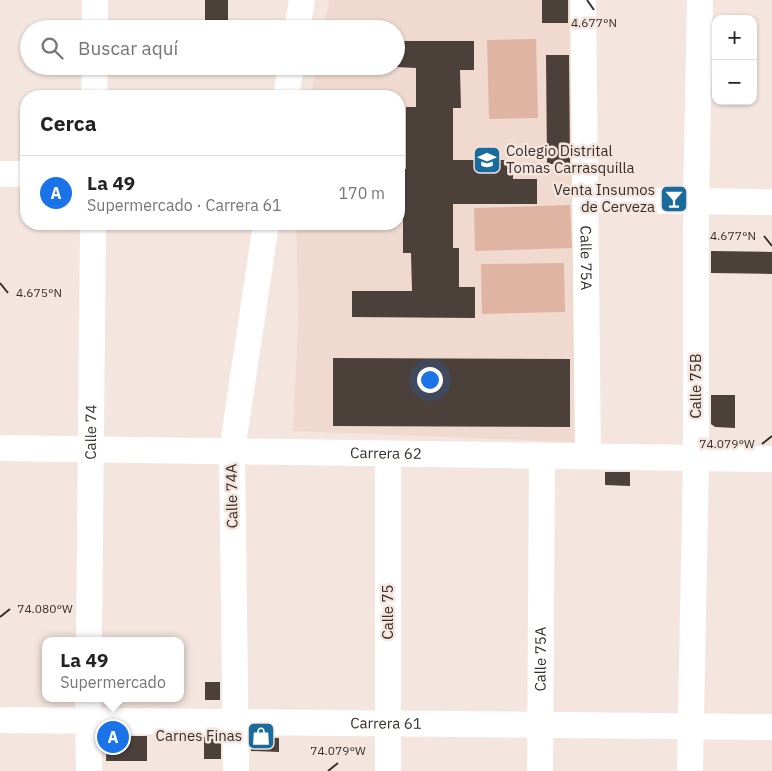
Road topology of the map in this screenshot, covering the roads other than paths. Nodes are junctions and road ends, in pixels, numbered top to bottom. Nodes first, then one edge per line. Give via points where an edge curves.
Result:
1 (95, 0) edge
2 (302, 0) edge
3 (584, 0) edge
4 (700, 0) edge
5 (95, 20) edge
6 (299, 20) edge
7 (94, 75) edge
8 (290, 75) edge
9 (94, 90) edge
10 (287, 90) edge
11 (0, 174) edge
12 (20, 174) edge
13 (585, 200) junction
14 (696, 201) junction
15 (772, 202) edge
16 (93, 230) edge
17 (265, 230) edge
18 (0, 448) edge
19 (90, 449) junction
20 (232, 451) junction
21 (388, 454) junction
22 (542, 456) junction
23 (588, 456) junction
24 (696, 458) junction
25 (772, 459) edge
26 (89, 637) edge
27 (88, 709) edge
28 (0, 720) edge
29 (236, 722) junction
30 (388, 723) junction
31 (540, 725) junction
32 (691, 726) junction
33 (772, 727) edge
34 (89, 771) edge
35 (236, 771) edge
36 (388, 771) edge
37 (540, 771) edge
38 (690, 771) edge

1 - 5 street
2 - 6 street
3 - 13 street, Calle 75A
4 - 14 street, Calle 75B
7 - 9 street
8 - 10 street
11 - 12 street
13 - 14 street
13 - 23 street, Calle 75A
14 - 15 street
14 - 24 street, Calle 75B
16 - 19 street, Calle 74
17 - 20 street, Calle 74A
18 - 19 street, Carrera 62
19 - 20 street, Carrera 62
19 - 26 street, Calle 74
20 - 21 street, Carrera 62
20 - 29 street, Calle 74A
21 - 22 street, Carrera 62
21 - 30 street, Calle 75
22 - 23 street, Carrera 62
22 - 31 street, Calle 75A
23 - 24 street, Carrera 62
24 - 25 street, Carrera 62
24 - 32 street, Calle 75B
27 - 28 street, Carrera 61
27 - 29 street, Carrera 61
27 - 34 street
29 - 30 street, Carrera 61
29 - 35 street, Calle 74A
30 - 31 street, Carrera 61
30 - 36 street, Calle 75
31 - 32 street, Carrera 61
31 - 37 street, Calle 75A
32 - 33 street, Carrera 61
32 - 38 street, Calle 75B

